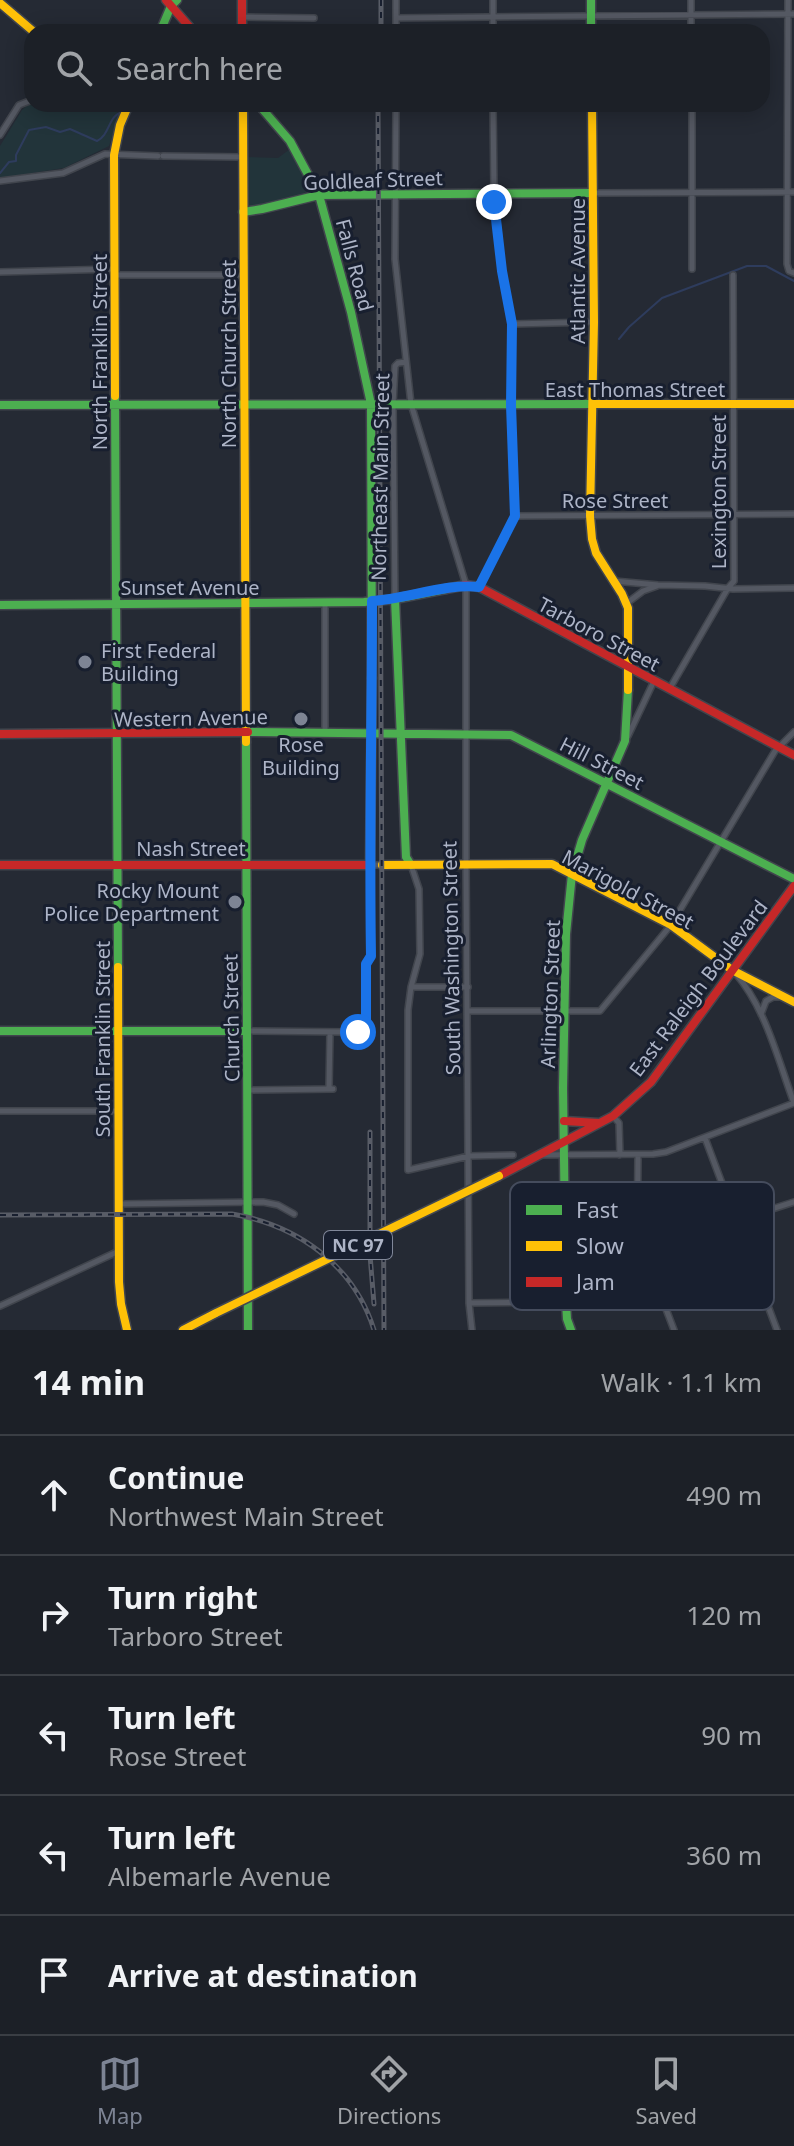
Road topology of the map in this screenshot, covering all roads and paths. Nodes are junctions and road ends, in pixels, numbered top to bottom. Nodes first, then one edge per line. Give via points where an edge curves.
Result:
1 (396, 0) edge
2 (493, 0) edge
3 (591, 0) edge
4 (691, 0) edge
5 (788, 0) edge
6 (171, 2) edge
7 (0, 3) edge
8 (242, 6) edge
9 (691, 14) junction
10 (791, 14) edge
11 (591, 16) junction
12 (493, 17) junction
13 (314, 18) dead end
14 (396, 18) junction
15 (25, 24) edge
16 (163, 24) edge
17 (188, 24) edge
18 (396, 24) edge
19 (493, 24) edge
20 (591, 24) edge
21 (691, 24) edge
22 (24, 103) edge
23 (123, 112) edge
24 (243, 112) edge
25 (265, 112) edge
26 (396, 112) edge
27 (493, 112) edge
28 (592, 112) edge
29 (692, 112) edge
30 (0, 135) edge
31 (114, 155) junction
32 (243, 157) junction
33 (0, 181) edge
34 (791, 192) edge
35 (494, 193) junction
36 (593, 193) junction
37 (692, 193) junction
38 (319, 195) junction
39 (395, 195) junction
40 (243, 212) junction
41 (692, 269) dead end
42 (0, 272) edge
43 (115, 272) junction
44 (794, 273) edge
45 (244, 275) junction
46 (733, 275) dead end
47 (594, 322) junction
48 (512, 324) junction
49 (406, 362) junction
50 (376, 404) junction
51 (393, 404) junction
52 (411, 404) junction
53 (733, 404) junction
54 (794, 404) edge
55 (0, 405) edge
56 (115, 405) junction
57 (511, 405) junction
58 (592, 405) junction
59 (245, 406) junction
60 (794, 514) edge
61 (735, 515) junction
62 (515, 516) junction
63 (590, 516) junction
64 (613, 581) junction
65 (466, 585) junction
66 (658, 585) junction
67 (479, 587) junction
68 (728, 588) junction
69 (794, 588) edge
70 (395, 599) junction
71 (376, 601) junction
72 (116, 603) junction
73 (245, 603) junction
74 (325, 603) junction
75 (627, 603) junction
76 (0, 605) edge
77 (629, 668) junction
78 (654, 681) junction
79 (669, 689) junction
80 (325, 732) junction
81 (794, 732) edge
82 (246, 733) junction
83 (377, 733) junction
84 (467, 733) junction
85 (0, 734) edge
86 (399, 734) junction
87 (117, 735) junction
88 (625, 741) junction
89 (781, 747) junction
90 (794, 755) edge
91 (607, 784) junction
92 (721, 841) junction
93 (117, 864) junction
94 (246, 864) junction
95 (466, 864) junction
96 (0, 865) edge
97 (370, 865) junction
98 (382, 865) joint
99 (411, 865) junction
100 (572, 874) junction
101 (794, 879) edge
102 (794, 886) edge
103 (671, 925) junction
104 (732, 970) junction
105 (411, 987) junction
106 (468, 987) junction
107 (783, 997) junction
108 (794, 1002) edge
109 (468, 1011) junction
110 (566, 1011) junction
111 (761, 1015) junction
112 (118, 1030) junction
113 (0, 1031) edge
114 (247, 1031) junction
115 (330, 1032) junction
116 (248, 1090) junction
117 (794, 1103) edge
118 (0, 1111) edge
119 (118, 1111) junction
120 (613, 1116) junction
121 (564, 1121) junction
122 (601, 1123) junction
123 (705, 1138) junction
124 (564, 1143) junction
125 (513, 1155) dead end
126 (540, 1155) junction
127 (564, 1155) junction
128 (620, 1155) junction
129 (638, 1155) junction
130 (469, 1156) junction
131 (564, 1182) edge
132 (638, 1182) edge
133 (722, 1182) edge
134 (794, 1202) edge
135 (248, 1203) junction
136 (119, 1204) junction
137 (774, 1208) edge
138 (294, 1214) dead end
139 (119, 1250) junction
140 (469, 1303) junction
141 (510, 1303) edge
142 (0, 1306) edge
143 (566, 1310) edge
144 (666, 1310) edge
145 (770, 1310) edge
146 (127, 1330) edge
147 (183, 1330) edge
148 (248, 1330) edge
149 (472, 1330) edge
150 (571, 1330) edge
151 (674, 1330) edge
152 (777, 1330) edge

1 - 14 street
2 - 12 street
3 - 11 main road
4 - 9 street
5 - 10 street
6 - 16 main road
6 - 17 main road
7 - 15 main road
8 - 13 street
9 - 10 street
9 - 11 street
9 - 21 street
10 - 34 street
11 - 12 street
11 - 20 main road
12 - 14 street
12 - 19 street
14 - 18 street
22 - 30 street
23 - 31 main road, North Franklin Street
24 - 32 main road, North Church Street
25 - 38 main road, Falls Road via 290,141
26 - 39 street, South Washington Street
27 - 35 street
28 - 36 main road, Atlantic Avenue
29 - 37 street
31 - 32 street
31 - 33 street via 63,173
31 - 43 main road, North Franklin Street
32 - 40 main road, North Church Street
34 - 37 street, Goldleaf Street
34 - 44 street via 787,264
35 - 36 main road, Goldleaf Street
35 - 39 main road, Goldleaf Street
35 - 48 street
36 - 37 street, Goldleaf Street
36 - 47 main road, Atlantic Avenue
37 - 41 street
38 - 39 main road, Goldleaf Street
38 - 40 main road, Goldleaf Street
38 - 50 main road, Falls Road
39 - 49 street, South Washington Street via 395,259
40 - 45 main road, North Church Street
42 - 43 street
43 - 45 street
43 - 56 main road, North Franklin Street
45 - 59 main road, North Church Street
46 - 53 street, Lexington Street
47 - 48 street
47 - 58 main road, Atlantic Avenue
48 - 57 street
49 - 51 street, Northeast Main Street via 395,366
49 - 52 street, South Washington Street
50 - 51 main road, East Thomas Street
50 - 59 main road, East Thomas Street
50 - 71 main road, Falls Road
51 - 52 main road, East Thomas Street
51 - 70 street, Northeast Main Street
52 - 57 main road, East Thomas Street
52 - 65 street, South Washington Street
53 - 54 main road, East Thomas Street
53 - 58 main road, East Thomas Street
53 - 61 street, Lexington Street
55 - 56 main road, East Thomas Street
56 - 59 main road, East Thomas Street
56 - 72 main road, North Franklin Street
57 - 58 main road, East Thomas Street
57 - 62 street
58 - 63 main road, Atlantic Avenue
59 - 73 main road, North Church Street
60 - 61 street, Rose Street
61 - 63 street, Rose Street
61 - 68 street, Lexington Street via 735,578
62 - 63 street, Rose Street
62 - 67 street
63 - 64 main road, Atlantic Avenue via 596,555
64 - 66 street
64 - 75 main road, Atlantic Avenue
65 - 67 main road, Tarboro Street
65 - 70 main road, Tarboro Street
65 - 84 street, South Washington Street
66 - 68 street
66 - 75 street
67 - 77 main road, Tarboro Street
68 - 69 street
68 - 79 street, Lexington Street
70 - 71 main road, Tarboro Street
70 - 86 main road
71 - 74 main road, Sunset Avenue
71 - 83 main road, Falls Road
72 - 73 main road, Sunset Avenue
72 - 76 main road, Sunset Avenue
72 - 87 main road, South Franklin Street
73 - 74 main road, Sunset Avenue
73 - 82 main road, Church Street
74 - 80 street
75 - 77 main road
77 - 78 main road, Tarboro Street
77 - 88 main road, Arlington Street
78 - 79 main road, Tarboro Street
78 - 88 street
79 - 89 main road, Tarboro Street
80 - 82 main road, Western Avenue
80 - 83 main road, Western Avenue
81 - 89 street
82 - 87 main road, Western Avenue
82 - 94 main road, Church Street
83 - 86 main road, Hill Street
83 - 97 main road, Falls Road
84 - 86 main road, Hill Street
84 - 91 main road, Hill Street via 511,735
84 - 95 street, South Washington Street
85 - 87 main road, Western Avenue
86 - 99 main road via 406,857
87 - 93 main road, South Franklin Street
88 - 91 main road, Arlington Street
89 - 90 main road, Tarboro Street
89 - 92 street
91 - 92 main road, Hill Street
91 - 100 main road, Arlington Street
92 - 101 main road, Hill Street
92 - 103 street
93 - 94 main road, Nash Street
93 - 96 main road, Nash Street
93 - 112 main road, South Franklin Street
94 - 97 main road, Nash Street
94 - 114 main road, Church Street
95 - 99 main road, Marigold Street
95 - 100 main road, Marigold Street via 552,864
95 - 106 street, South Washington Street
97 - 98 street, Nash Street
97 - 115 street via 366,1023 358,1032
98 - 99 main road, Marigold Street
99 - 105 street via 419,889 420,954
100 - 103 main road, Marigold Street
100 - 110 main road, Arlington Street
102 - 104 main road, East Raleigh Boulevard
103 - 104 main road, Marigold Street
103 - 110 street via 600,1011
104 - 107 main road, Marigold Street
104 - 111 street
104 - 120 main road, East Raleigh Boulevard via 651,1082
105 - 106 street
105 - 130 street via 408,1170
106 - 109 street, South Washington Street
107 - 108 main road, Marigold Street
107 - 111 street via 766,1001
109 - 110 street
109 - 130 street, South Washington Street
110 - 121 main road, Arlington Street
111 - 117 street
112 - 113 main road
112 - 114 main road
112 - 119 main road, South Franklin Street
114 - 115 street
114 - 116 main road, Church Street
115 - 116 street via 331,1089
116 - 135 main road, Church Street
117 - 123 street
118 - 119 street
119 - 136 main road, South Franklin Street
120 - 122 main road, East Raleigh Boulevard
120 - 128 street via 619,1123
121 - 122 main road
121 - 124 main road, Arlington Street
122 - 124 main road, East Raleigh Boulevard
123 - 129 street
123 - 133 street
124 - 126 main road, East Raleigh Boulevard / NC 97
124 - 127 main road, Arlington Street
125 - 130 street
126 - 127 street
126 - 147 main road, East Raleigh Boulevard / NC 97, bridge
127 - 128 street
127 - 131 main road, Arlington Street
128 - 129 street
129 - 132 street
130 - 140 street, South Washington Street
134 - 137 street
135 - 136 street
135 - 138 street via 270,1202
135 - 148 main road, Church Street
136 - 139 main road, South Franklin Street
139 - 142 street
139 - 146 main road, South Franklin Street
140 - 141 street
140 - 149 street, South Washington Street
143 - 150 main road, Arlington Street
144 - 151 street
145 - 152 street

